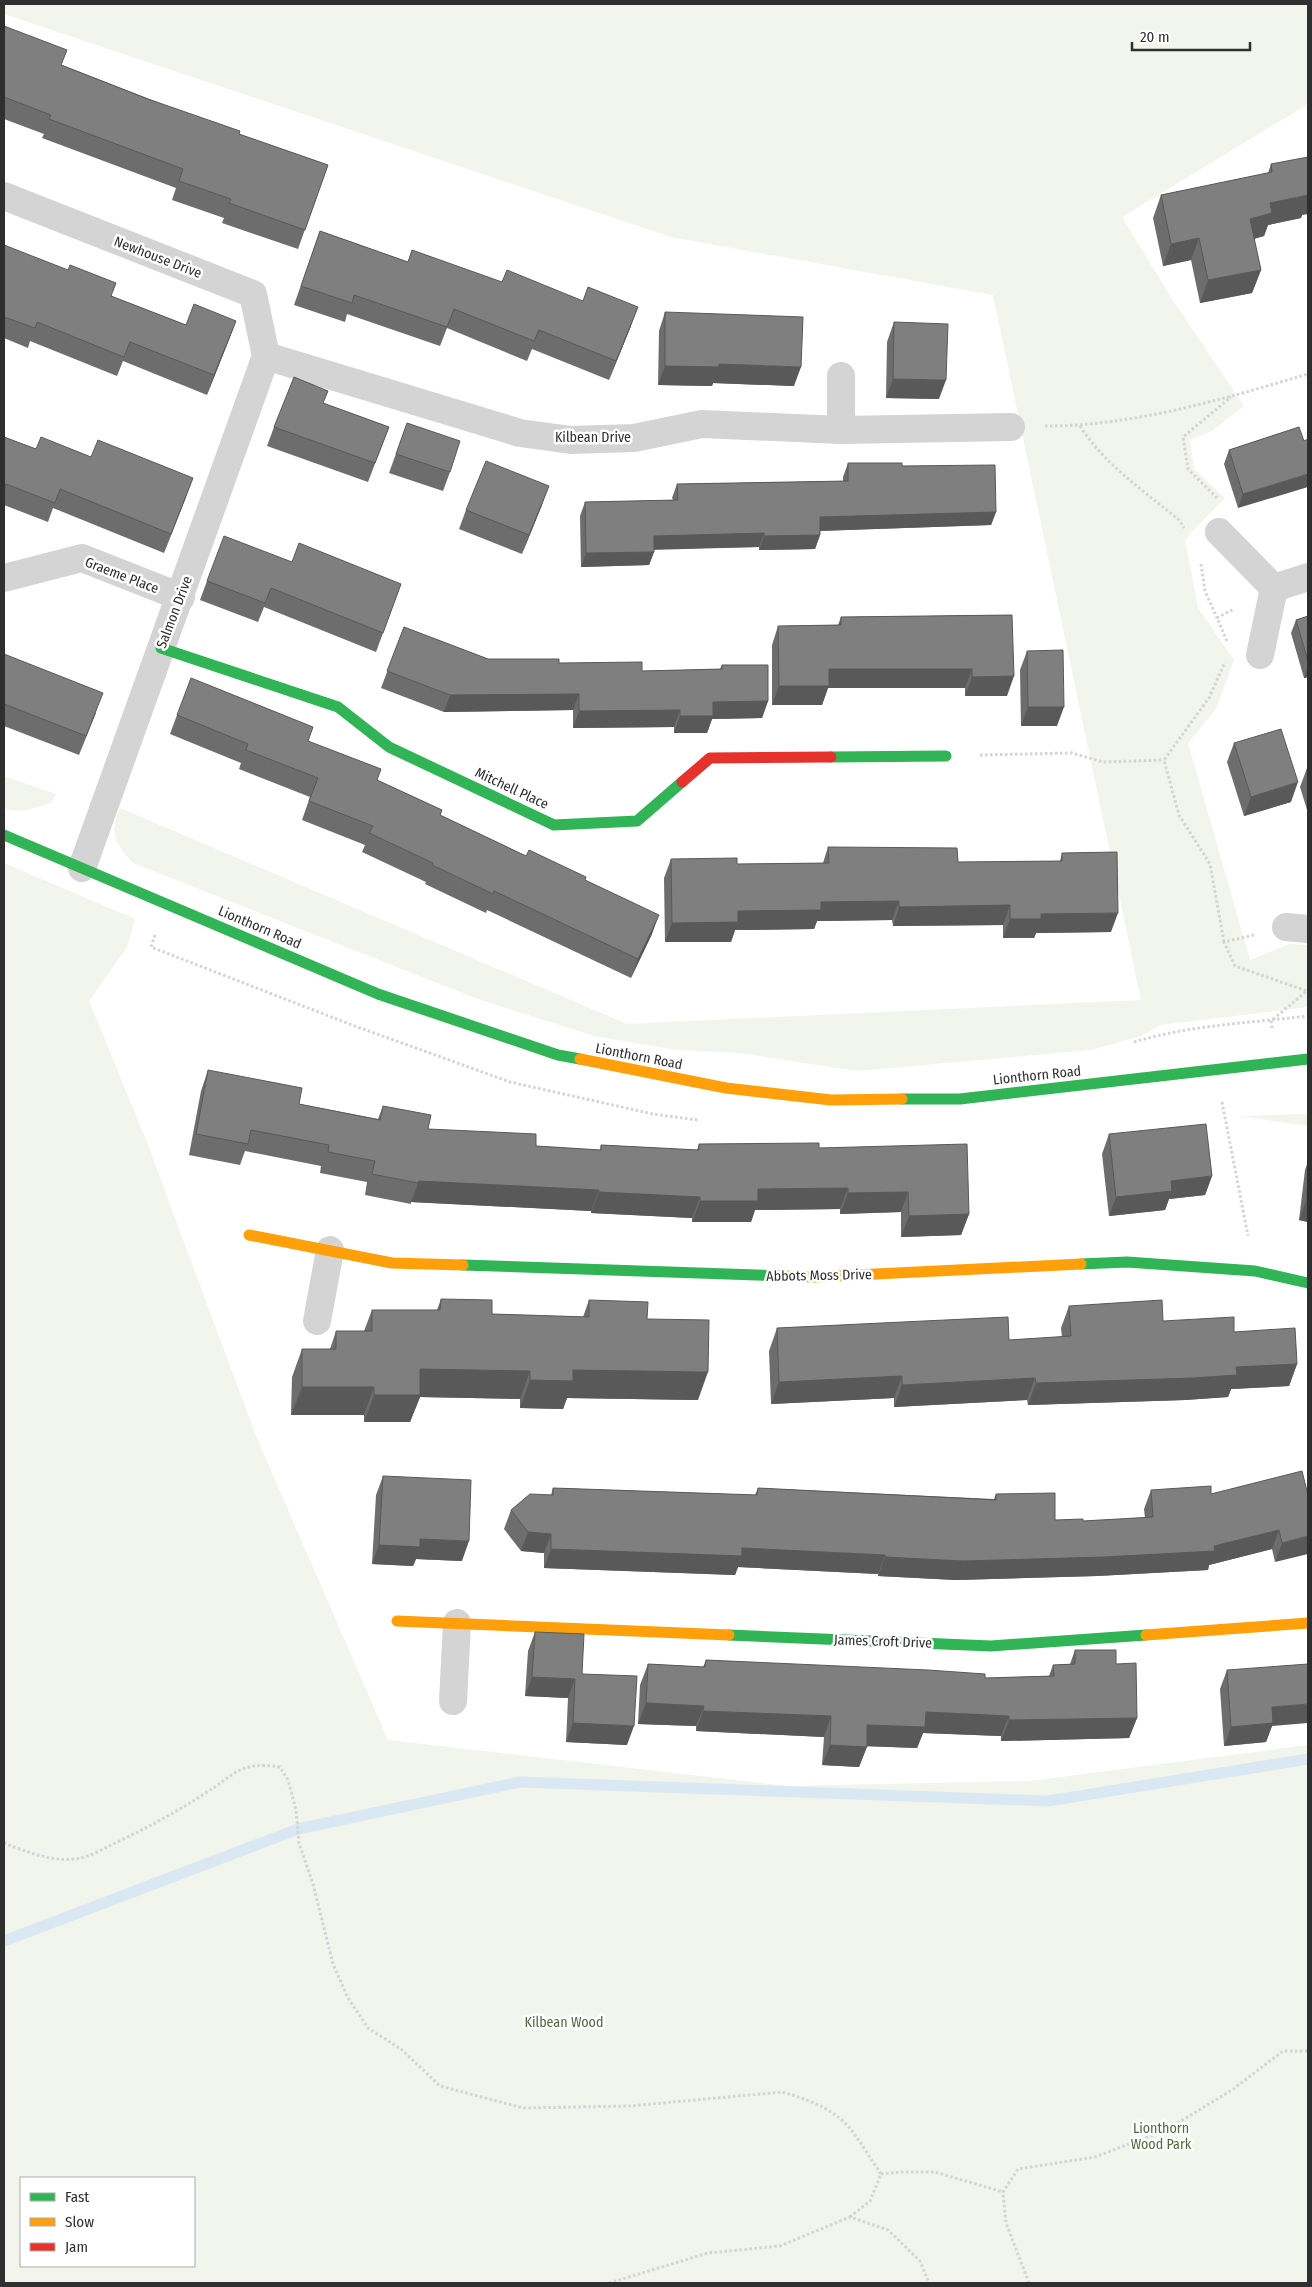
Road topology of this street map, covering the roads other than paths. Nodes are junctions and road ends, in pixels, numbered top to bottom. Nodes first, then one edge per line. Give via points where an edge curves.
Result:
1 (4, 196) edge
2 (266, 356) junction
3 (841, 376) dead end
4 (1011, 427) road end
5 (841, 430) junction
6 (1219, 532) dead end
7 (1308, 577) edge
8 (4, 578) edge
9 (1274, 588) junction
10 (181, 598) junction
11 (161, 648) junction
12 (1260, 655) dead end
13 (946, 756) road end
14 (4, 835) edge
15 (82, 868) junction
16 (1308, 1059) edge
17 (249, 1235) dead end
18 (330, 1250) junction
19 (1308, 1283) edge
20 (317, 1321) dead end
21 (397, 1621) dead end
22 (457, 1623) junction
23 (1308, 1623) edge
24 (453, 1700) dead end

1 - 2 street, Newhouse Drive via 253,294
2 - 5 street, Kilbean Drive via 520,433 570,440 634,438 702,424
2 - 10 street, Salmon Drive
3 - 5 street
4 - 5 street, Kilbean Drive
6 - 9 street
7 - 9 street
8 - 10 street, Graeme Place via 82,558
9 - 12 street
10 - 11 street, Salmon Drive
11 - 13 street, Mitchell Place via 338,707 389,747 554,825 637,821 710,758
11 - 15 street, Salmon Drive
14 - 15 street, Lionthorn Road
15 - 16 street, Lionthorn Road via 378,994 549,1052 726,1088 830,1100 960,1099
17 - 18 street, Abbots Moss Drive
18 - 19 street, Abbots Moss Drive via 392,1264 815,1277 1127,1262 1254,1271
18 - 20 street
21 - 22 street, James Croft Drive
22 - 23 street, James Croft Drive via 991,1646
22 - 24 street

